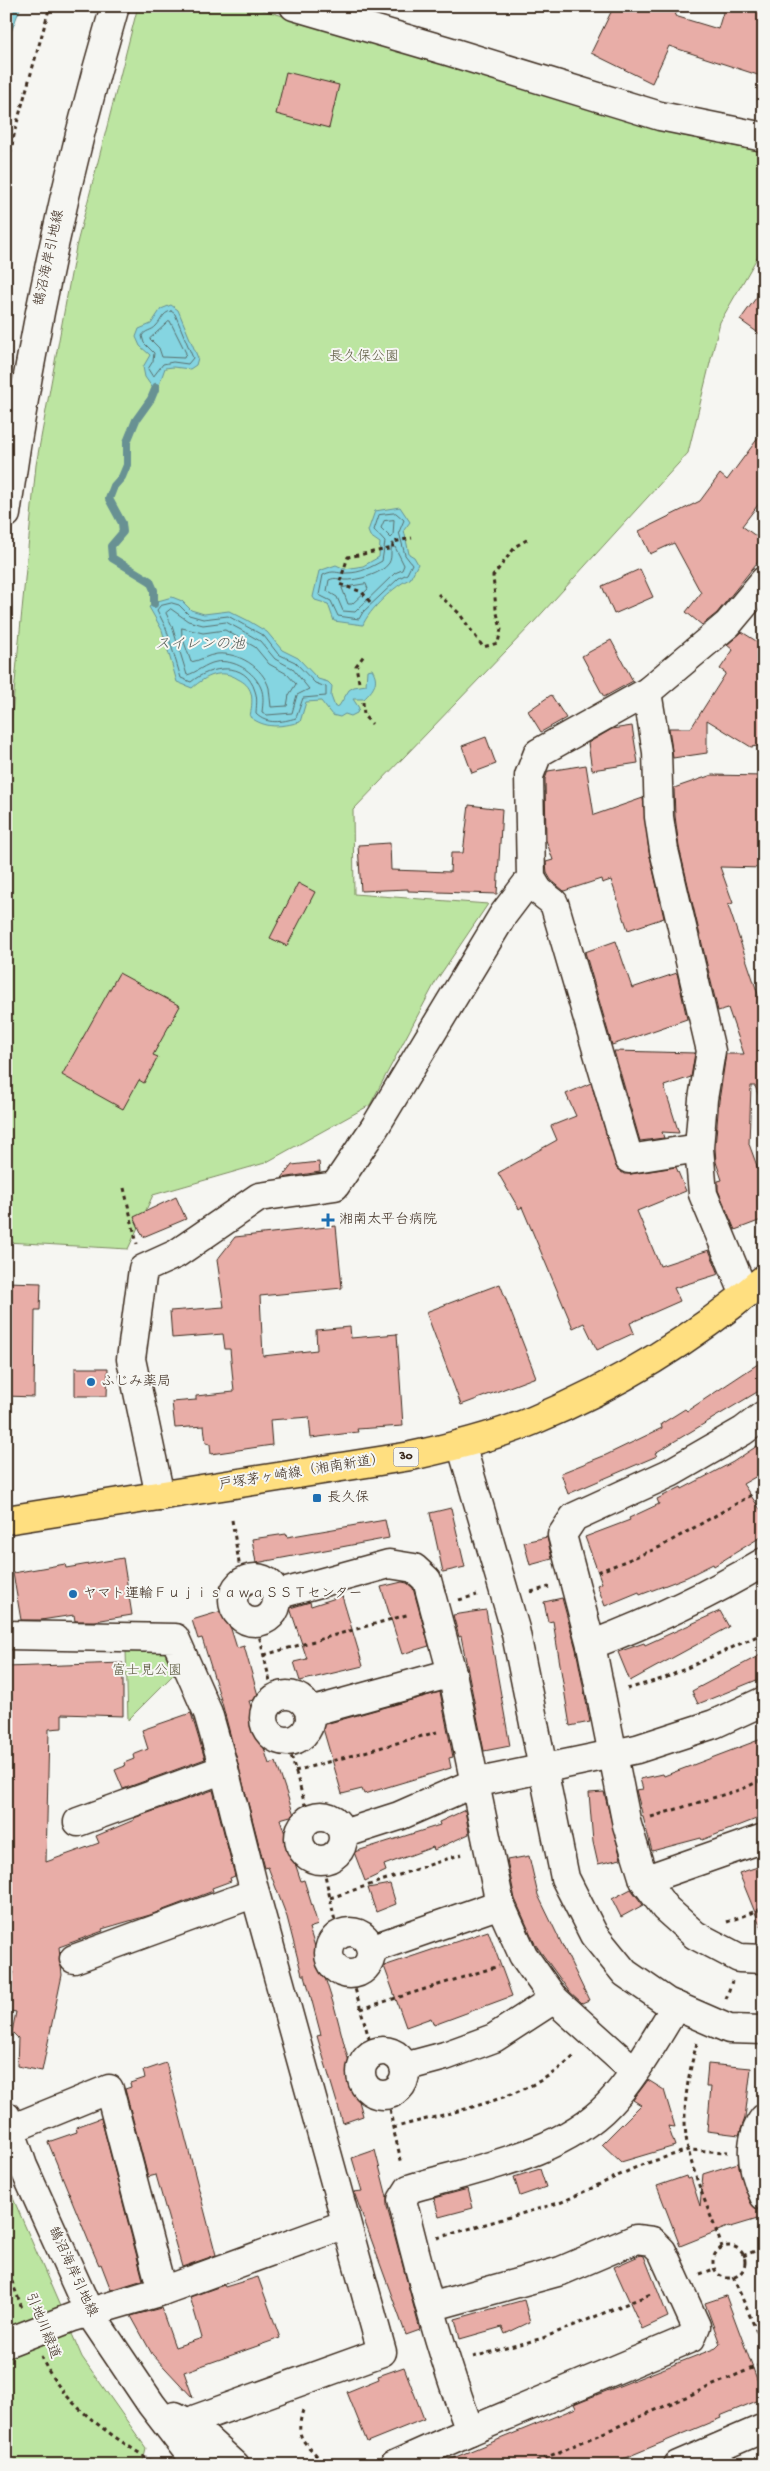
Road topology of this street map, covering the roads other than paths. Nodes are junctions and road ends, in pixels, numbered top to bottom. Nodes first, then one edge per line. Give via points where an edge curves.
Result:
1 (115, 6) edge
2 (294, 6) edge
3 (764, 137) edge
4 (6, 514) edge
5 (759, 597) edge
6 (647, 692) junction
7 (531, 878) junction
8 (699, 1148) junction
9 (755, 1287) edge
10 (764, 1415) edge
11 (461, 1444) junction
12 (160, 1496) junction
13 (6, 1520) edge
14 (764, 1562) edge
15 (276, 1595) junction
16 (6, 1635) edge
17 (591, 1645) junction
18 (452, 1673) junction
19 (764, 1701) edge
20 (310, 1712) junction
21 (613, 1754) junction
22 (543, 1768) junction
23 (224, 1769) junction
24 (474, 1783) junction
25 (78, 1822) dead end
26 (343, 1834) junction
27 (764, 1838) edge
28 (644, 1880) junction
29 (255, 1893) junction
30 (500, 1904) junction
31 (371, 1949) junction
32 (74, 1959) dead end
33 (764, 1959) edge
34 (554, 1999) junction
35 (676, 2006) junction
36 (764, 2030) edge
37 (404, 2067) junction
38 (634, 2071) junction
39 (764, 2118) edge
40 (9, 2123) edge
41 (764, 2196) edge
42 (346, 2224) junction
43 (162, 2291) junction
44 (430, 2307) junction
45 (89, 2312) junction
46 (6, 2344) edge
47 (151, 2404) junction
48 (190, 2424) junction
49 (764, 2428) edge
50 (470, 2431) junction
51 (198, 2465) edge
52 (235, 2465) edge
53 (394, 2465) edge
54 (678, 2465) edge

1 - 4 street, 鵠沼海岸引地線 via 70,165 49,258
2 - 3 street via 660,116
5 - 6 street
6 - 7 street via 538,753 529,776
6 - 8 street via 657,752 658,817 711,1051
7 - 8 street via 539,891 554,903 629,1159
7 - 12 street via 503,915 335,1186 259,1197 176,1254 142,1269 131,1359
8 - 9 street via 703,1194
9 - 11 main road, 戸塚茅ヶ崎線（湘南新道） / 30 via 666,1353 594,1393 530,1422
10 - 17 street via 743,1431 670,1473 574,1517 562,1535
11 - 12 main road, 戸塚茅ヶ崎線（湘南新道） / 30 via 411,1456
11 - 22 street via 515,1629
12 - 13 main road, 戸塚茅ヶ崎線（湘南新道） / 30
14 - 17 street via 696,1600
15 - 15 street via 269,1583 256,1577 242,1581 234,1592 233,1606 242,1618 256,1622 264,1620 274,1610
15 - 18 street via 389,1564 414,1568 427,1580
16 - 23 street via 175,1638 208,1713
17 - 21 street
18 - 20 street
18 - 24 street
19 - 21 street via 714,1724
20 - 20 street via 296,1696 274,1699 265,1711 265,1725 275,1738 298,1739 308,1728
21 - 22 street
21 - 28 street via 627,1825
22 - 24 street
22 - 35 street via 565,1878 594,1935 625,1973
23 - 25 street
23 - 29 street
24 - 26 street via 399,1816
24 - 30 street
26 - 26 street via 330,1818 322,1816 309,1819 300,1830 299,1844 308,1857 322,1861 330,1859 341,1849
27 - 28 street
28 - 33 street via 665,1908 695,1935 739,1958
29 - 32 street
29 - 42 street
30 - 31 street
30 - 34 street via 522,1955
31 - 31 street via 358,1933 345,1932 329,1945 329,1959 337,1970 351,1974 364,1969 369,1963
34 - 37 street via 494,2038
34 - 38 street
35 - 36 street via 728,2029
35 - 38 street
37 - 37 street via 395,2055 373,2053 363,2064 361,2078 368,2090 388,2094 400,2087
38 - 44 street via 603,2109 578,2130 542,2149 409,2188 402,2200
39 - 41 street via 758,2126 752,2153 754,2176
40 - 43 street via 109,2089
40 - 45 street, 鵠沼海岸引地線 via 23,2166
42 - 43 street
42 - 48 street via 382,2352
43 - 45 street
44 - 50 street
44 - 50 street via 561,2271 636,2239 652,2241 662,2251 696,2326 690,2338
45 - 46 street
45 - 47 street, 鵠沼海岸引地線
47 - 48 street
47 - 51 street, 鵠沼海岸引地線
48 - 52 street
49 - 54 street
50 - 53 street

